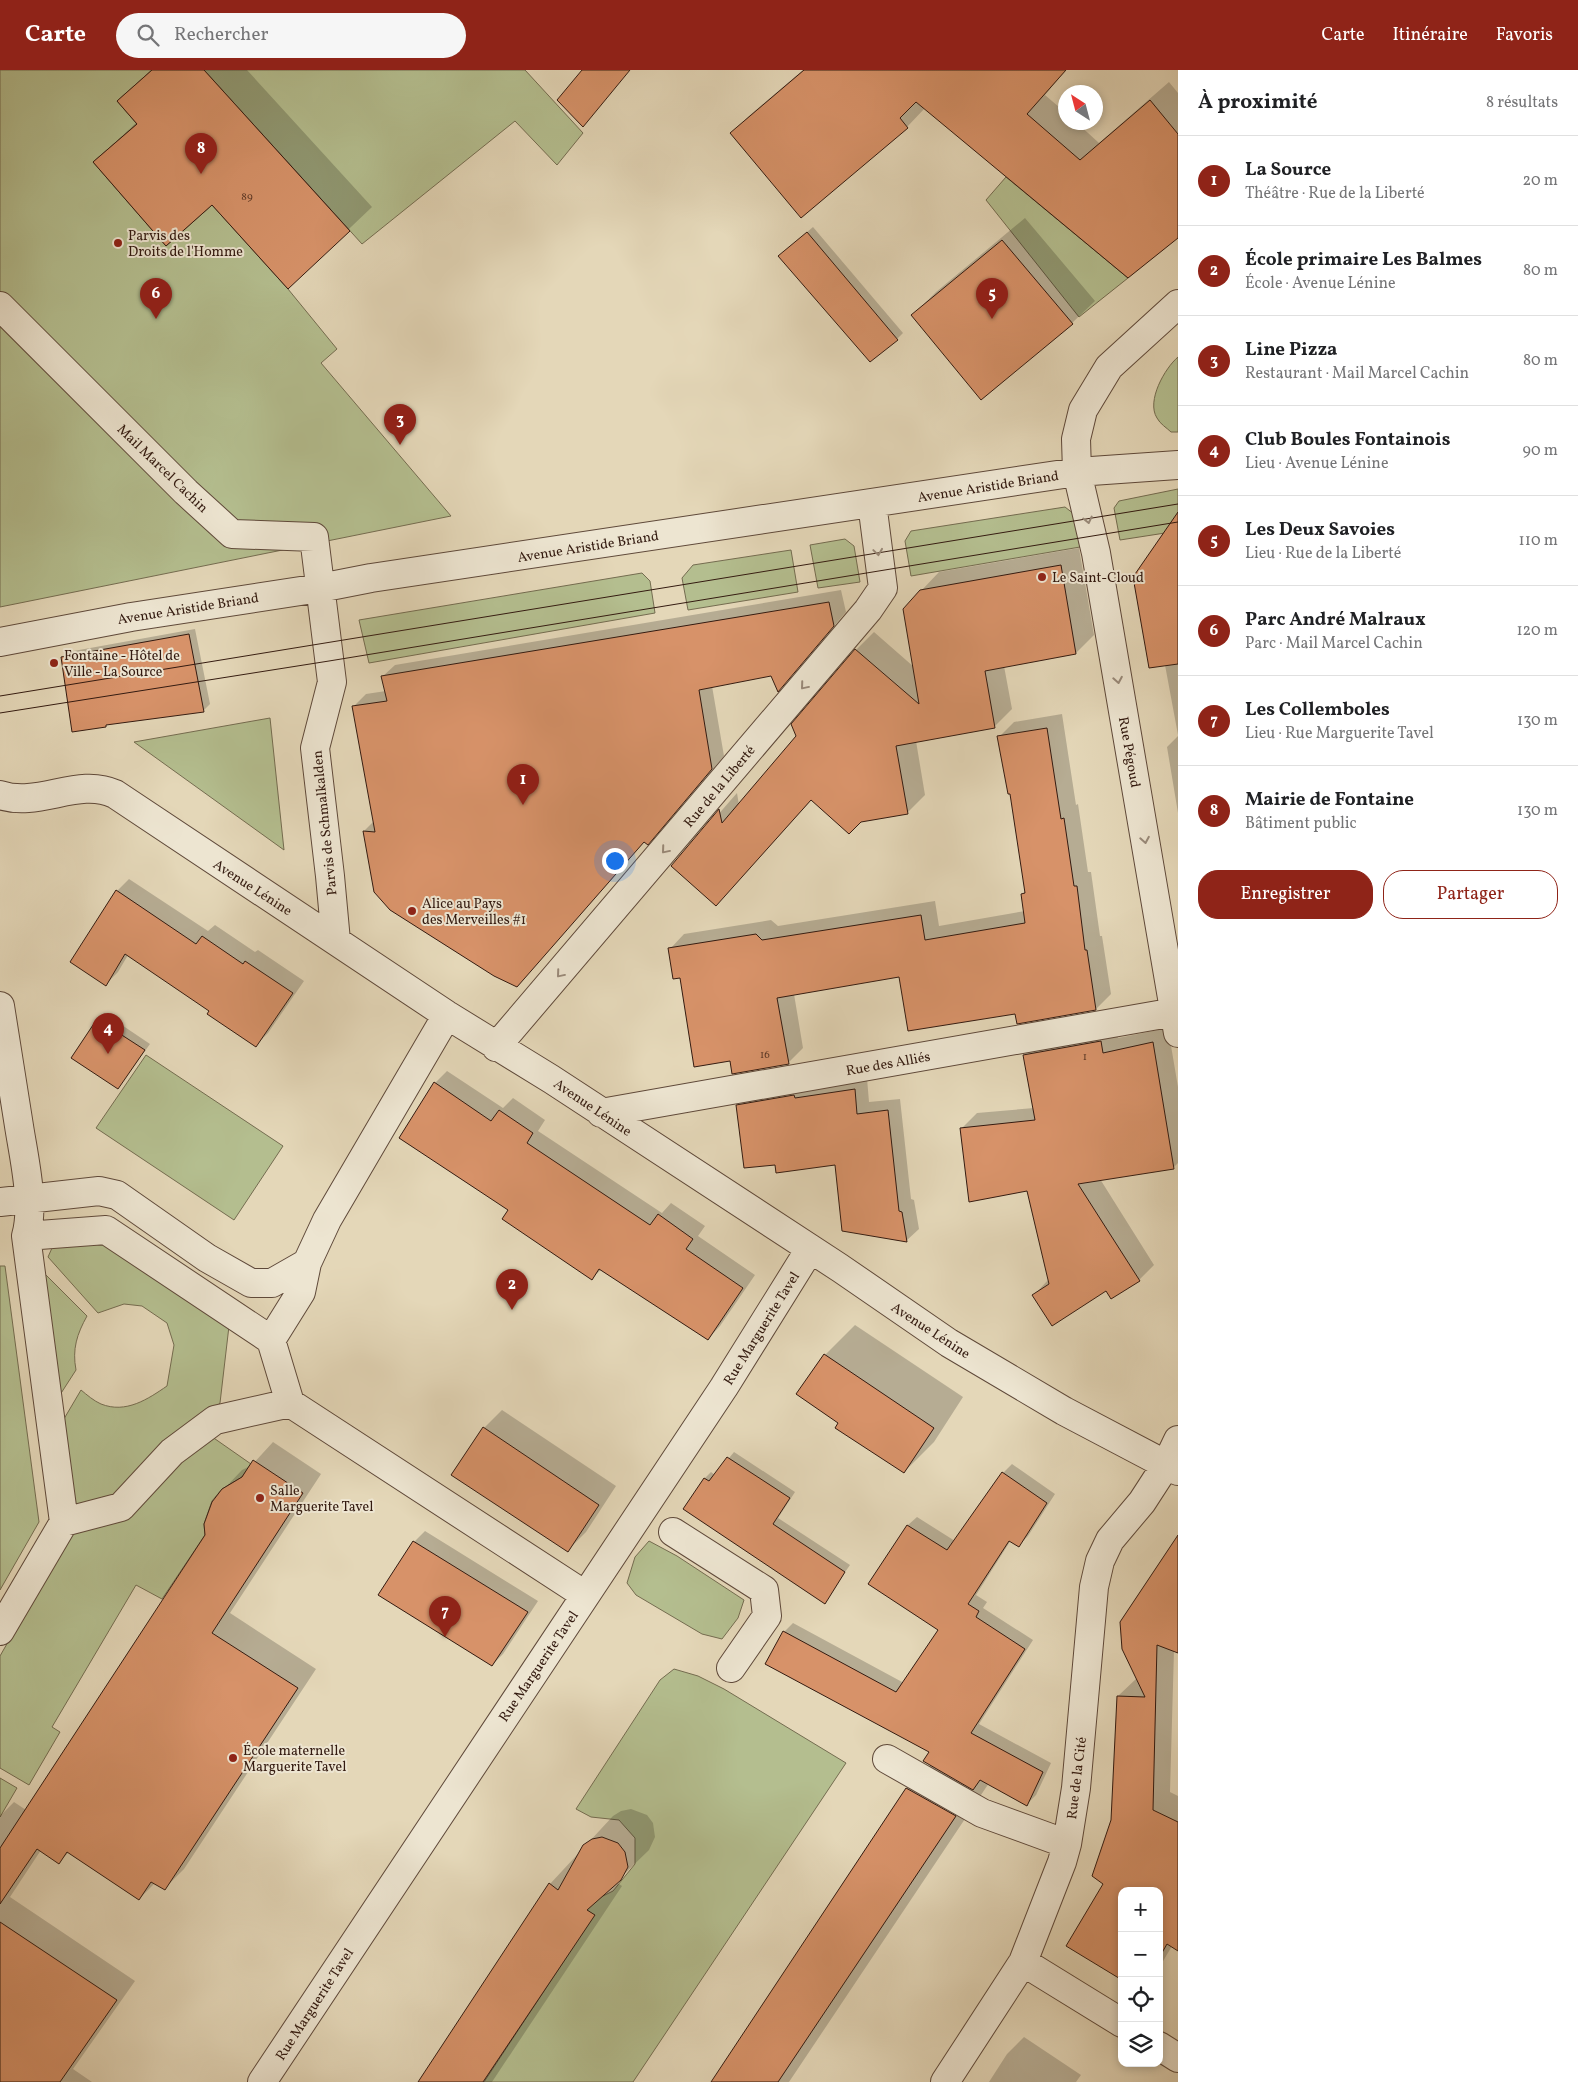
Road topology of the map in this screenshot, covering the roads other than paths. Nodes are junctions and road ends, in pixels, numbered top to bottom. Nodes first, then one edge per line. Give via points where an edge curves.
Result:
1 (1178, 304) edge
2 (0, 306) edge
3 (1178, 465) edge
4 (1077, 472) junction
5 (872, 503) junction
6 (320, 588) junction
7 (0, 642) edge
8 (0, 795) edge
9 (336, 941) junction
10 (0, 1006) edge
11 (447, 1015) junction
12 (1176, 1023) edge
13 (496, 1047) junction
14 (601, 1113) junction
15 (29, 1200) junction
16 (0, 1202) edge
17 (26, 1236) junction
18 (810, 1249) junction
19 (307, 1262) junction
20 (271, 1340) junction
21 (290, 1403) junction
22 (1178, 1440) edge
23 (1172, 1468) edge
24 (64, 1522) junction
25 (673, 1532) dead end
26 (585, 1595) junction
27 (0, 1632) edge
28 (731, 1668) dead end
29 (887, 1758) dead end
30 (1067, 1844) junction
31 (1023, 1962) junction
32 (1120, 2022) edge
33 (1163, 2049) edge
34 (1178, 2058) edge
35 (262, 2082) edge
36 (945, 2082) edge

1 - 4 street via 1109,367 1096,388 1083,410 1076,440
2 - 6 street, Mail Marcel Cachin via 232,534 314,537
3 - 4 street, Avenue Aristide Briand
4 - 5 street, Avenue Aristide Briand
4 -> 12 street, Rue Pégoud via 1096,553
5 - 6 street, Avenue Aristide Briand
5 -> 13 street, Rue de la Liberté via 883,588 868,610
6 - 7 street, Avenue Aristide Briand via 131,616
6 - 9 street, Parvis de Schmalkalden via 332,682 315,748
8 - 9 street, Avenue Lénine via 23,799 95,787 115,794
9 - 11 street, Avenue Lénine
10 - 15 street
11 - 13 street, Avenue Lénine
11 - 19 street via 327,1220
12 - 14 street, Rue des Alliés
13 - 14 street, Avenue Lénine
14 - 18 street, Avenue Lénine
15 - 16 street
15 - 17 street
15 - 19 street via 99,1191 117,1195 207,1258 251,1283 272,1283
17 - 20 street via 106,1230
17 - 24 street
18 - 23 street, Avenue Lénine via 949,1343 1064,1411
18 - 26 street, Rue Marguerite Tavel via 724,1387
19 - 20 street via 301,1292
20 - 21 street
21 - 24 street via 215,1420 172,1452 121,1507
21 - 26 street
22 - 23 street, Rue de la Cité
23 - 30 street, Rue de la Cité via 1110,1540 1100,1561 1094,1587 1076,1788
24 - 27 street
25 - 28 street via 764,1590 767,1616
26 - 35 street, Rue Marguerite Tavel
29 - 30 street via 982,1812
30 - 31 street, Rue de la Cité
31 - 32 street
31 - 36 street, Rue de la Cité
33 - 34 street

